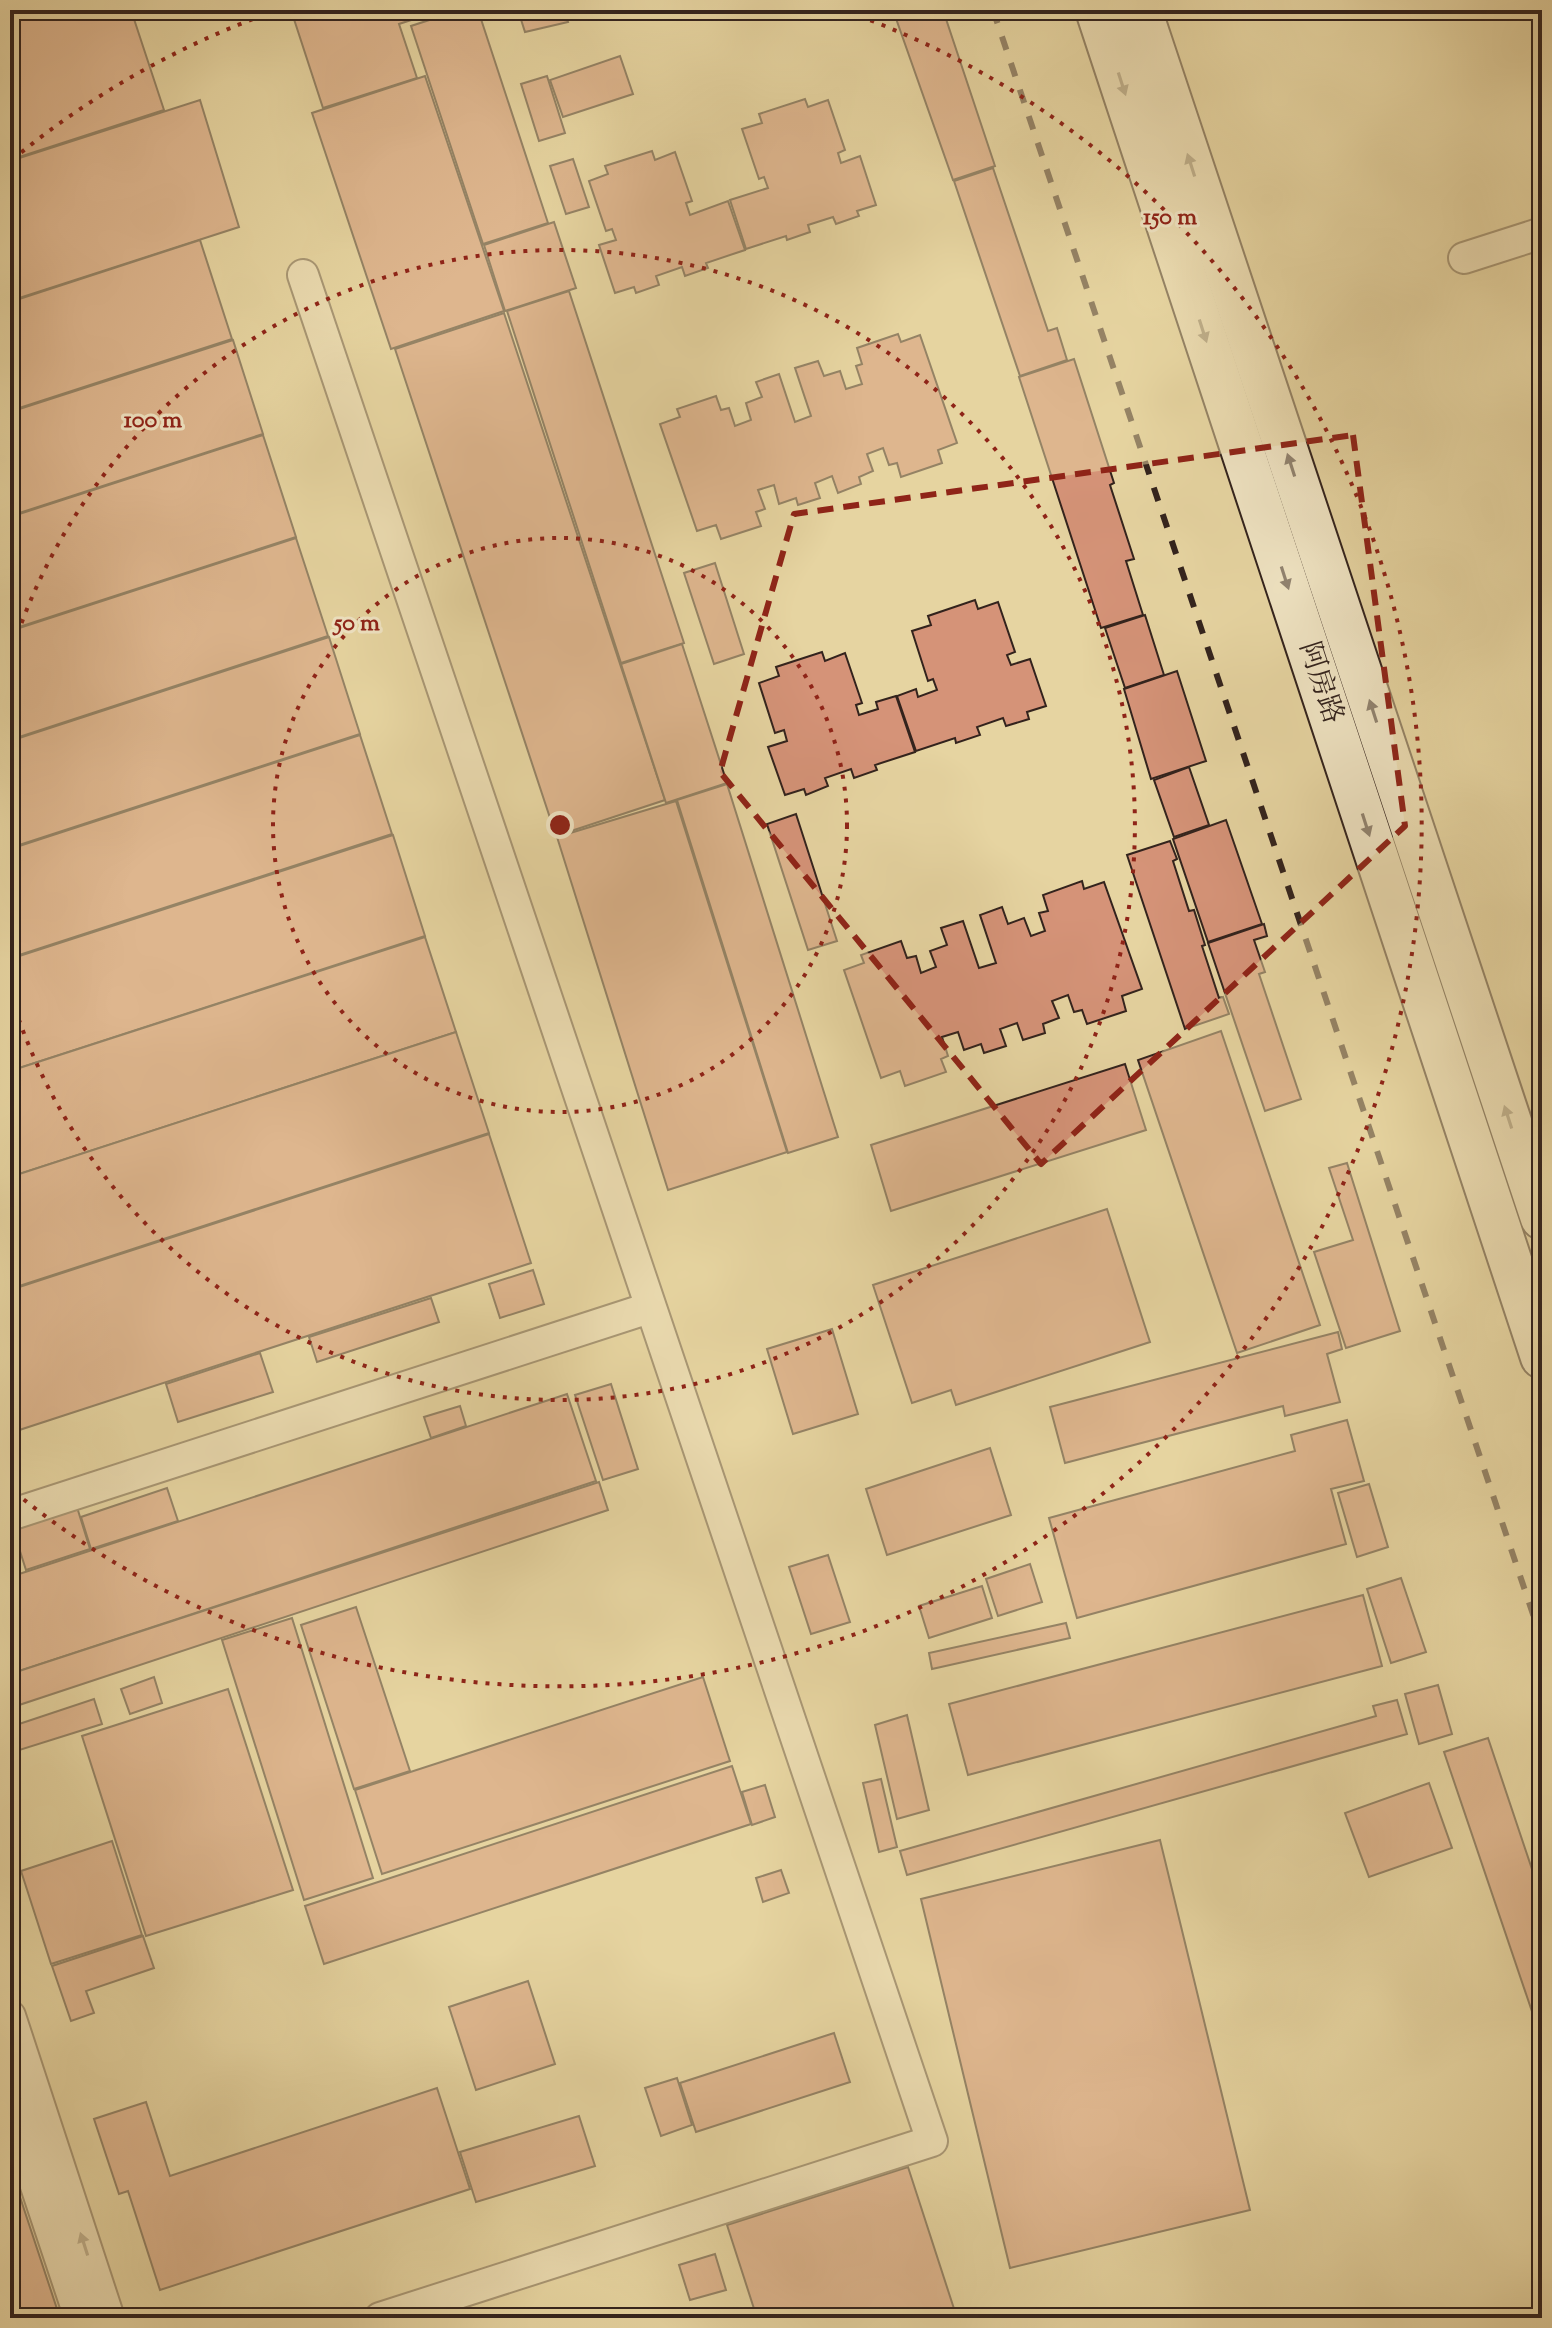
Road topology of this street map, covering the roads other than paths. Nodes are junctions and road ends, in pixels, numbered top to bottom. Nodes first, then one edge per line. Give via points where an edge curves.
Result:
1 (1097, 10) edge
2 (1140, 10) edge
3 (1542, 233) edge
4 (1464, 258) dead end
5 (303, 275) dead end
6 (1542, 1218) edge
7 (649, 1308) junction
8 (1542, 1357) edge
9 (10, 1515) edge
10 (10, 2016) edge
11 (10, 2108) edge
12 (80, 2318) edge
13 (109, 2318) edge
14 (380, 2318) edge

1 -> 8 main road, 阿房路
6 -> 2 main road, 阿房路
3 - 4 street
5 - 7 street
7 - 9 street
7 - 14 street via 932,2141
13 -> 10 street
11 - 12 street

